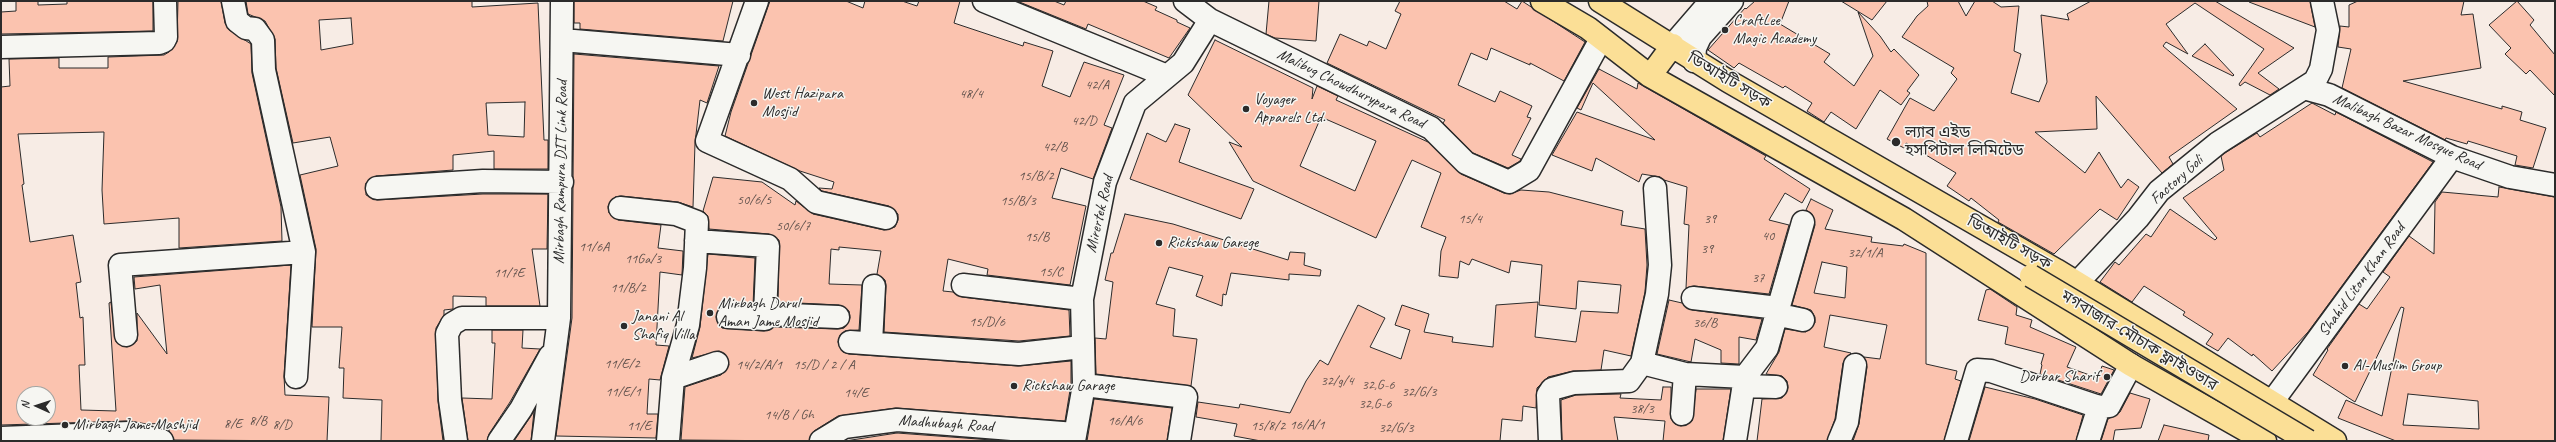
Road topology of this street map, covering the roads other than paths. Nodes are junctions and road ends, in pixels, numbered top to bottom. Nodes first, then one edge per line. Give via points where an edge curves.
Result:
1 (165, 1) edge
2 (233, 1) edge
3 (562, 1) edge
4 (757, 1) edge
5 (984, 1) edge
6 (1542, 1) edge
7 (1600, 1) edge
8 (1710, 1) edge
9 (1732, 1) edge
10 (2322, 1) edge
11 (1197, 8) edge
12 (1601, 39) junction
13 (562, 40) junction
14 (1, 47) edge
15 (1682, 53) junction
16 (739, 55) junction
17 (1166, 76) junction
18 (1650, 76) junction
19 (2307, 89) junction
20 (2452, 157) junction
21 (562, 182) junction
22 (2555, 184) edge
23 (377, 188) dead end
24 (1656, 188) dead end
25 (620, 208) dead end
26 (886, 218) dead end
27 (1803, 222) dead end
28 (1980, 228) junction
29 (696, 241) junction
30 (304, 252) junction
31 (2077, 282) junction
32 (962, 285) dead end
33 (874, 286) dead end
34 (1693, 298) dead end
35 (1082, 299) junction
36 (1777, 311) junction
37 (765, 314) junction
38 (728, 317) dead end
39 (559, 318) junction
40 (838, 318) dead end
41 (2058, 318) junction
42 (1803, 320) dead end
43 (126, 336) dead end
44 (557, 342) junction
45 (1082, 347) junction
46 (717, 363) dead end
47 (1642, 363) junction
48 (1854, 365) dead end
49 (2131, 365) junction
50 (1685, 374) junction
51 (296, 377) dead end
52 (674, 378) junction
53 (1744, 382) junction
54 (1084, 385) junction
55 (1776, 388) dead end
56 (2272, 402) junction
57 (2098, 407) junction
58 (1682, 414) dead end
59 (1074, 437) edge
60 (1, 438) edge
61 (39, 438) edge
62 (162, 441) edge
63 (456, 441) edge
64 (499, 441) edge
65 (543, 441) edge
66 (668, 441) edge
67 (821, 441) edge
68 (1179, 441) edge
69 (1550, 441) edge
70 (1735, 441) edge
71 (1839, 441) edge
72 (1956, 441) edge
73 (2088, 441) edge
74 (2265, 441) edge
75 (2308, 441) edge
76 (2335, 441) edge

1 - 14 street via 164,42
2 - 30 street via 237,21 246,28 256,29 262,40 265,78
3 - 13 street, Mirbagh Rampura DIT Link Road
4 - 16 street
5 - 17 street
6 - 12 main road, ডিআইটি সড়ক via 1588,28
7 - 15 main road, ডিআইটি সড়ক
8 - 15 street
9 - 15 street via 1700,38 1696,48
10 - 19 street via 2328,30 2321,70
11 - 12 street, Malibug Chowdhurypara Road via 1431,128 1466,162 1509,182 1529,170
11 - 17 street, Mirertek Road via 1183,63
12 - 18 main road, ডিআইটি সড়ক
13 - 16 street
13 - 21 street, Mirbagh Rampura DIT Link Road
15 - 18 main road
15 - 28 main road, ডিআইটি সড়ক via 1896,176
16 - 26 street via 707,141 790,179 816,202
17 - 35 street, Mirertek Road via 1134,103 1105,182
18 - 41 main road, ডিআইটি সড়ক via 1904,219
19 - 20 street, Malibagh Bazar Mosque Road via 2329,95
19 - 31 street, Factory Goli via 2218,143 2159,191 2138,218
20 - 22 street, Malibagh Bazar Mosque Road via 2510,177
20 - 56 street, Shahid Liton Khan Road
21 - 23 street via 483,181
21 - 39 street, Mirbagh Rampura DIT Link Road
24 - 47 street via 1660,265 1657,294
25 - 29 street via 676,214 697,222
27 - 36 street
28 - 31 main road, ডিআইটি সড়ক
28 - 75 main road, মগবাজার-মৌচাক ফ্লাইওভার, bridge via 2031,276
29 - 37 street via 768,246
29 - 52 street via 688,325
30 - 43 street via 120,265
30 - 51 street
31 - 41 street, Factory Goli
31 - 56 main road, ডিআইটি সড়ক
32 - 35 street
33 - 45 street via 860,342 1019,354
34 - 36 street
35 - 45 street, Mirertek Road
36 - 42 street
36 - 53 street via 1767,348
37 - 38 street via 764,319
37 - 40 street
39 - 44 street, Mirbagh Rampura DIT Link Road
39 - 63 street via 462,318 452,324 447,334 450,400
41 - 49 main road, ডিআইটি সড়ক
44 - 64 street, Mirbagh Rampura DIT Link Road via 522,409
44 - 65 street, Mirbagh Rampura DIT Link Road
45 - 54 street, Mirertek Road
46 - 52 street
47 - 50 street
47 - 69 street via 1629,381 1574,383 1552,388 1548,395
48 - 71 street via 1846,422
49 - 57 street via 2109,406
49 - 74 main road, ডিআইটি সড়ক
50 - 53 street
50 - 58 street
52 - 66 street
53 - 55 street
53 - 70 street
54 - 59 street, Mirertek Road
54 - 68 street via 1186,398
56 - 76 main road, ডিআইটি সড়ক
57 - 72 street via 1991,371 1977,370
57 - 73 street
59 - 67 street, Madhubagh Road via 948,422 897,420 844,427
60 - 61 street
61 - 62 street via 129,433

